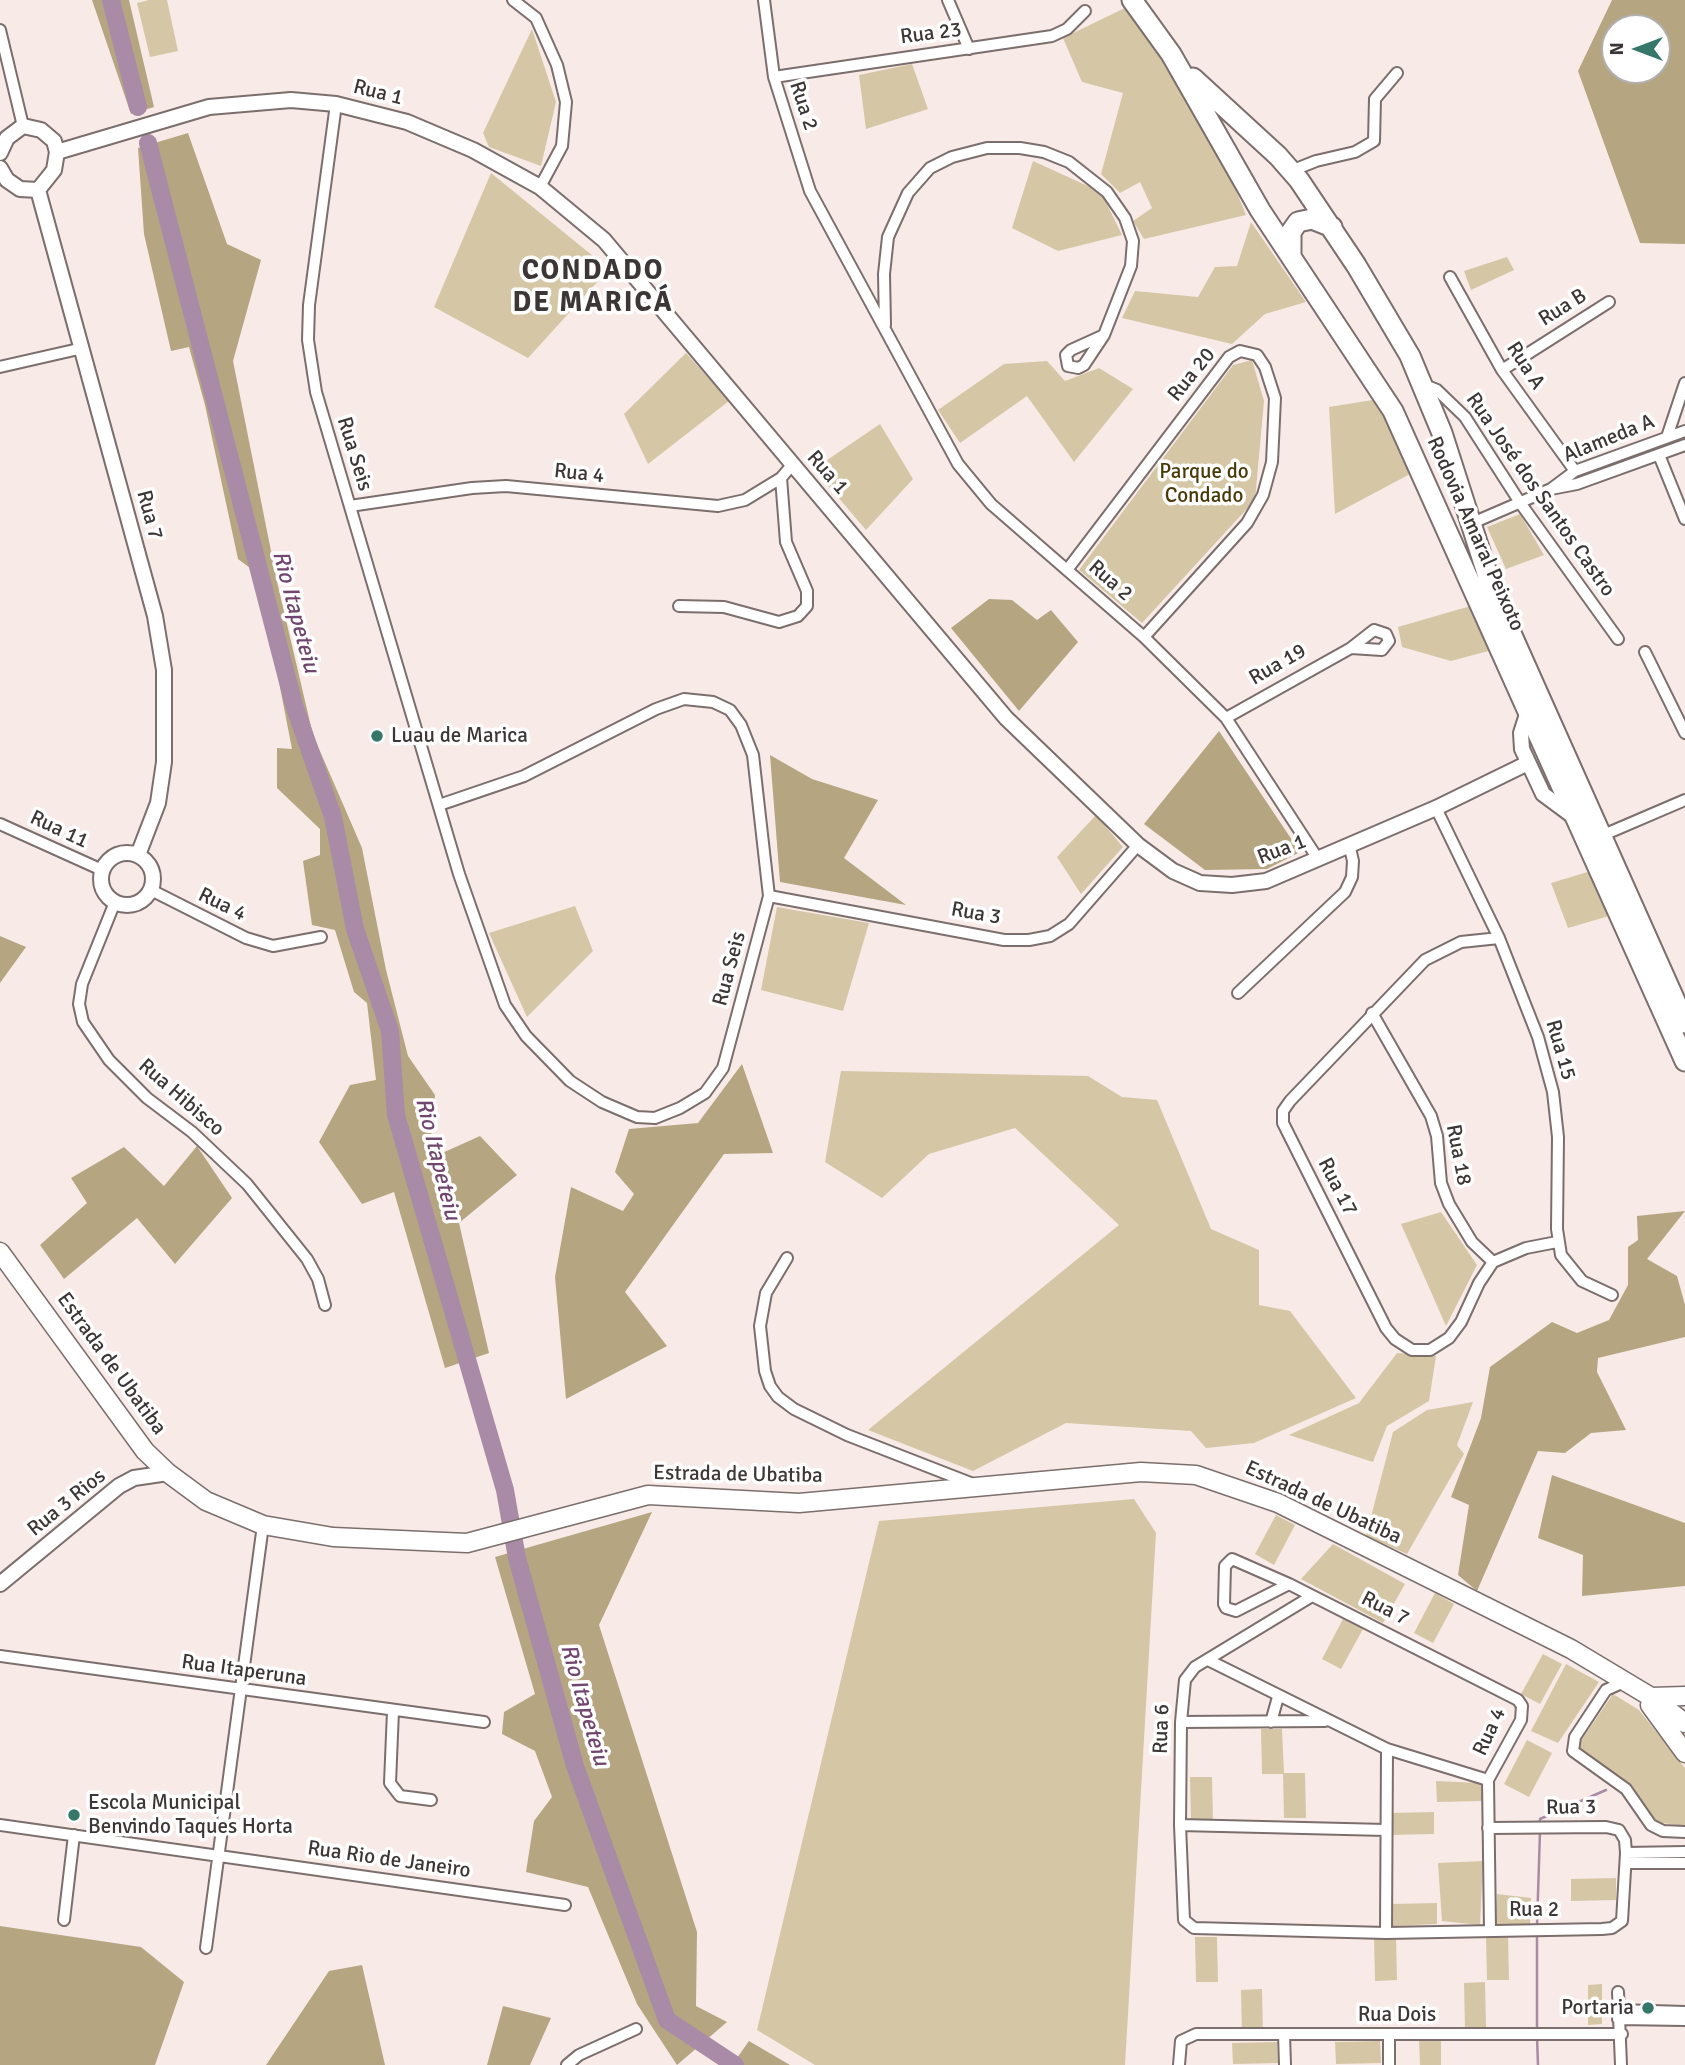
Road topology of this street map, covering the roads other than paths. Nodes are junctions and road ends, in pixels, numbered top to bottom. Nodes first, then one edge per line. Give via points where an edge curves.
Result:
1 (513, 0) edge
2 (764, 0) edge
3 (948, 0) edge
4 (1132, 0) edge
5 (1085, 11) dead end
6 (0, 30) edge
7 (969, 49) junction
8 (1171, 54) junction
9 (1397, 73) dead end
10 (774, 77) junction
11 (336, 104) junction
12 (23, 126) junction
13 (57, 152) junction
14 (0, 153) edge
15 (0, 169) edge
16 (1291, 171) junction
17 (540, 187) junction
18 (38, 190) junction
19 (1332, 228) junction
20 (1291, 257) junction
21 (1450, 276) dead end
22 (1609, 302) dead end
23 (885, 328) junction
24 (1104, 335) dead end
25 (83, 348) junction
26 (0, 367) edge
27 (1502, 370) junction
28 (1685, 383) edge
29 (1422, 384) junction
30 (1685, 431) edge
31 (1667, 437) junction
32 (1685, 446) edge
33 (1659, 456) junction
34 (792, 465) junction
35 (1575, 471) junction
36 (780, 478) junction
37 (1551, 489) junction
38 (1521, 504) junction
39 (350, 506) junction
40 (1685, 519) edge
41 (1470, 524) junction
42 (1067, 570) junction
43 (679, 606) dead end
44 (1144, 637) junction
45 (1618, 639) dead end
46 (1351, 648) dead end
47 (1645, 652) dead end
48 (1528, 711) junction
49 (1226, 718) junction
50 (1685, 733) edge
51 (1528, 763) junction
52 (1685, 800) edge
53 (439, 805) junction
54 (1436, 808) junction
55 (1577, 820) junction
56 (0, 824) edge
57 (1601, 836) junction
58 (1349, 844) junction
59 (1138, 845) junction
60 (138, 855) junction
61 (1318, 859) junction
62 (102, 870) junction
63 (150, 890) junction
64 (769, 896) junction
65 (115, 902) junction
66 (321, 937) dead end
67 (1499, 939) junction
68 (1238, 993) dead end
69 (1679, 994) edge
70 (1372, 1013) junction
71 (1684, 1017) edge
72 (1685, 1061) edge
73 (1557, 1241) junction
74 (0, 1252) edge
75 (788, 1258) dead end
76 (1493, 1262) junction
77 (1612, 1295) dead end
78 (325, 1305) dead end
79 (168, 1473) junction
80 (983, 1487) junction
81 (263, 1525) junction
82 (0, 1584) edge
83 (1289, 1584) junction
84 (1312, 1596) junction
85 (1223, 1650) junction
86 (0, 1656) edge
87 (1208, 1660) junction
88 (1226, 1670) junction
89 (239, 1690) junction
90 (1639, 1690) junction
91 (1685, 1696) edge
92 (1278, 1698) junction
93 (1518, 1700) joint
94 (393, 1711) junction
95 (1328, 1721) junction
96 (484, 1722) dead end
97 (1181, 1722) junction
98 (1271, 1722) junction
99 (1685, 1723) edge
100 (1387, 1749) junction
101 (1685, 1753) edge
102 (1488, 1780) junction
103 (430, 1800) dead end
104 (0, 1825) edge
105 (1180, 1825) junction
106 (1488, 1828) junction
107 (1386, 1830) junction
108 (1685, 1832) edge
109 (74, 1835) junction
110 (1685, 1852) edge
111 (220, 1854) junction
112 (1626, 1858) junction
113 (1685, 1863) edge
114 (565, 1905) dead end
115 (64, 1920) dead end
116 (1194, 1928) joint
117 (1490, 1929) junction
118 (1386, 1933) junction
119 (206, 1948) dead end
120 (1618, 1992) dead end
121 (1685, 2006) edge
122 (1664, 2010) junction
123 (1685, 2012) edge
124 (1618, 2015) junction
125 (1685, 2020) edge
126 (636, 2029) dead end
127 (1284, 2034) junction
128 (1389, 2034) junction
129 (1622, 2034) junction
130 (567, 2065) edge
131 (1180, 2065) edge
132 (1285, 2065) edge
133 (1389, 2065) edge
134 (1621, 2065) edge

1 - 17 street via 536,18 557,65 566,102 562,146
2 - 10 street, Rua 2
3 - 7 street
4 - 8 highway, Rodovia Amaral Peixoto
5 - 7 street, Rua 23 via 1057,35
6 - 12 street
7 - 10 street, Rua 23
8 - 16 highway, Rodovia Amaral Peixoto
8 - 20 highway, Rodovia Amaral Peixoto
9 - 16 street via 1375,99 1374,141 1355,152
10 - 23 street, Rua 2 via 810,191
11 - 13 street, Rua 1 via 291,100 209,107
11 - 17 street, Rua 1 via 407,122 473,150
11 - 39 street, Rua Seis via 308,340 316,392
12 - 13 street via 41,130 54,141
12 - 14 street via 7,138
13 - 18 street via 54,170
15 - 18 street via 20,189
16 - 19 highway, Rodovia Amaral Peixoto
17 - 34 street, Rua 1 via 604,240
18 - 25 street, Rua 7
19 - 20 highway via 1312,219 1298,222 1291,232
19 - 29 highway, Rodovia Amaral Peixoto via 1390,321
20 - 48 highway, Rodovia Amaral Peixoto via 1399,422
21 - 27 street, Rua A
22 - 27 street, Rua B
23 - 24 street, Rua 2 via 888,237 908,193 930,168 953,157 1020,148 1069,162 1107,192 1125,218 1133,242 1131,266
23 - 42 street, Rua 2 via 970,480
25 - 26 street
25 - 60 street, Rua 7 via 155,616 164,670 164,762 158,803
27 - 35 street, Rua A
28 - 31 street
29 - 38 street, Rua José dos Santos Castro via 1437,390 1465,417
29 - 41 highway, Rodovia Amaral Peixoto
30 - 31 street, Alameda A
31 - 35 street, Alameda A
32 - 33 street, Alameda A
33 - 37 street, Alameda A
33 - 40 street
34 - 36 street, Rua 4
34 - 59 street, Rua 1 via 1006,718
35 - 37 street, Alameda A
36 - 39 street, Rua 4 via 745,500 718,506 506,486
36 - 43 street via 786,542 807,591 807,606 798,616 779,622 724,607
37 - 38 street, Alameda A
38 - 41 street, Alameda A
38 - 45 street, Rua José dos Santos Castro
39 - 53 street, Rua Seis
41 - 57 highway, Rodovia Amaral Peixoto via 1498,604
42 - 44 street, Rua 2
42 - 44 street, Rua 20 via 1229,357 1240,351 1257,355 1275,398 1272,463 1263,495 1247,523
44 - 49 street, Rua 2
46 - 49 street, Rua 19
47 - 50 street
48 - 51 street via 1520,741
48 - 55 highway, Rodovia Amaral Peixoto
49 - 61 street, Rua 2
51 - 54 street, Rua 1
51 - 55 street via 1543,794
52 - 57 street
53 - 64 street, Rua Seis via 524,776 656,709 684,699 713,702 730,710 753,755
53 - 64 street, Rua Seis via 505,1004 526,1036 570,1081 637,1117 655,1118 680,1108 705,1093 723,1068
54 - 58 street, Rua 1
54 - 67 street, Rua 15
55 - 72 highway, Rodovia Amaral Peixoto
56 - 62 street, Rua 11
57 - 69 highway, Rodovia Amaral Peixoto
58 - 61 street, Rua 1
58 - 68 street via 1352,877 1345,892
59 - 61 street, Rua 1 via 1173,871 1200,883 1266,881
59 - 64 street, Rua 3 via 1069,924 1050,936 1029,940 1004,940
60 - 62 street via 117,855
60 - 63 street via 152,870
62 - 65 street via 103,889
63 - 65 street via 132,905
63 - 66 street, Rua 4 via 246,938 273,946
65 - 78 street, Rua Hibisco via 82,984 79,1004 83,1022 109,1060 147,1098 192,1132 247,1184 307,1259
67 - 70 street, Rua 17 via 1461,942 1435,954
67 - 73 street, Rua 15 via 1538,1037 1553,1092 1558,1137
69 - 71 highway, Rodovia Amaral Peixoto
70 - 76 street, Rua 18 via 1431,1116 1449,1204 1472,1241
70 - 76 street, Rua 17 via 1286,1105 1282,1117 1286,1131 1382,1320 1405,1346 1420,1352 1449,1338
73 - 76 street
73 - 77 street, Rua 15 via 1572,1273
74 - 79 main road, Estrada de Ubatiba via 124,1424
75 - 80 street via 766,1293 760,1326 765,1371 778,1397 891,1454
79 - 81 main road, Estrada de Ubatiba via 206,1501
79 - 82 street, Rua 3 Rios via 134,1478 119,1486
80 - 81 main road, Estrada de Ubatiba via 799,1503 655,1494 467,1543 333,1537
80 - 90 main road, Estrada de Ubatiba via 1161,1471 1213,1479 1278,1503 1362,1544 1571,1649
81 - 89 street
83 - 83 street, Rua 7 via 1232,1559 1225,1566 1223,1598 1231,1611
83 - 84 street, Rua 7
84 - 85 street, Rua 6
84 - 93 street, Rua 7
85 - 87 street, Rua 6
85 - 88 street
86 - 89 street, Rua Itaperuna
87 - 88 street
87 - 97 street, Rua 6 via 1185,1680
88 - 92 street
89 - 94 street, Rua Itaperuna
89 - 111 street
90 - 91 main road
90 - 99 main road, Estrada de Ubatiba
90 - 101 main road, Estrada de Ubatiba
90 - 108 street via 1606,1690 1575,1737 1573,1751 1626,1789 1651,1825
92 - 95 street
92 - 98 street
93 - 102 street, Rua 4 via 1521,1720
94 - 96 street, Rua Itaperuna
94 - 103 street via 390,1783 400,1796
95 - 98 street
95 - 100 street
97 - 98 street
97 - 105 street, Rua 6
100 - 102 street
100 - 107 street
102 - 106 street
104 - 109 street, Rua Rio de Janeiro
105 - 107 street
105 - 116 street, Rua 6 via 1181,1913
106 - 112 street, Rua 3 via 1613,1828 1625,1840
106 - 117 street
107 - 118 street
109 - 111 street, Rua Rio de Janeiro
109 - 115 street
110 - 112 street
111 - 114 street, Rua Rio de Janeiro
111 - 119 street
112 - 113 street
112 - 117 street, Rua 2 via 1624,1914 1619,1925
116 - 118 street, Rua 2
117 - 118 street, Rua 2
120 - 124 street
121 - 122 street
122 - 123 street
122 - 124 street
124 - 125 street
124 - 129 street
126 - 130 street
127 - 128 street, Rua Dois
127 - 131 street, Rua Dois via 1184,2037
127 - 132 street
128 - 129 street, Rua Dois
128 - 133 street
129 - 134 street

